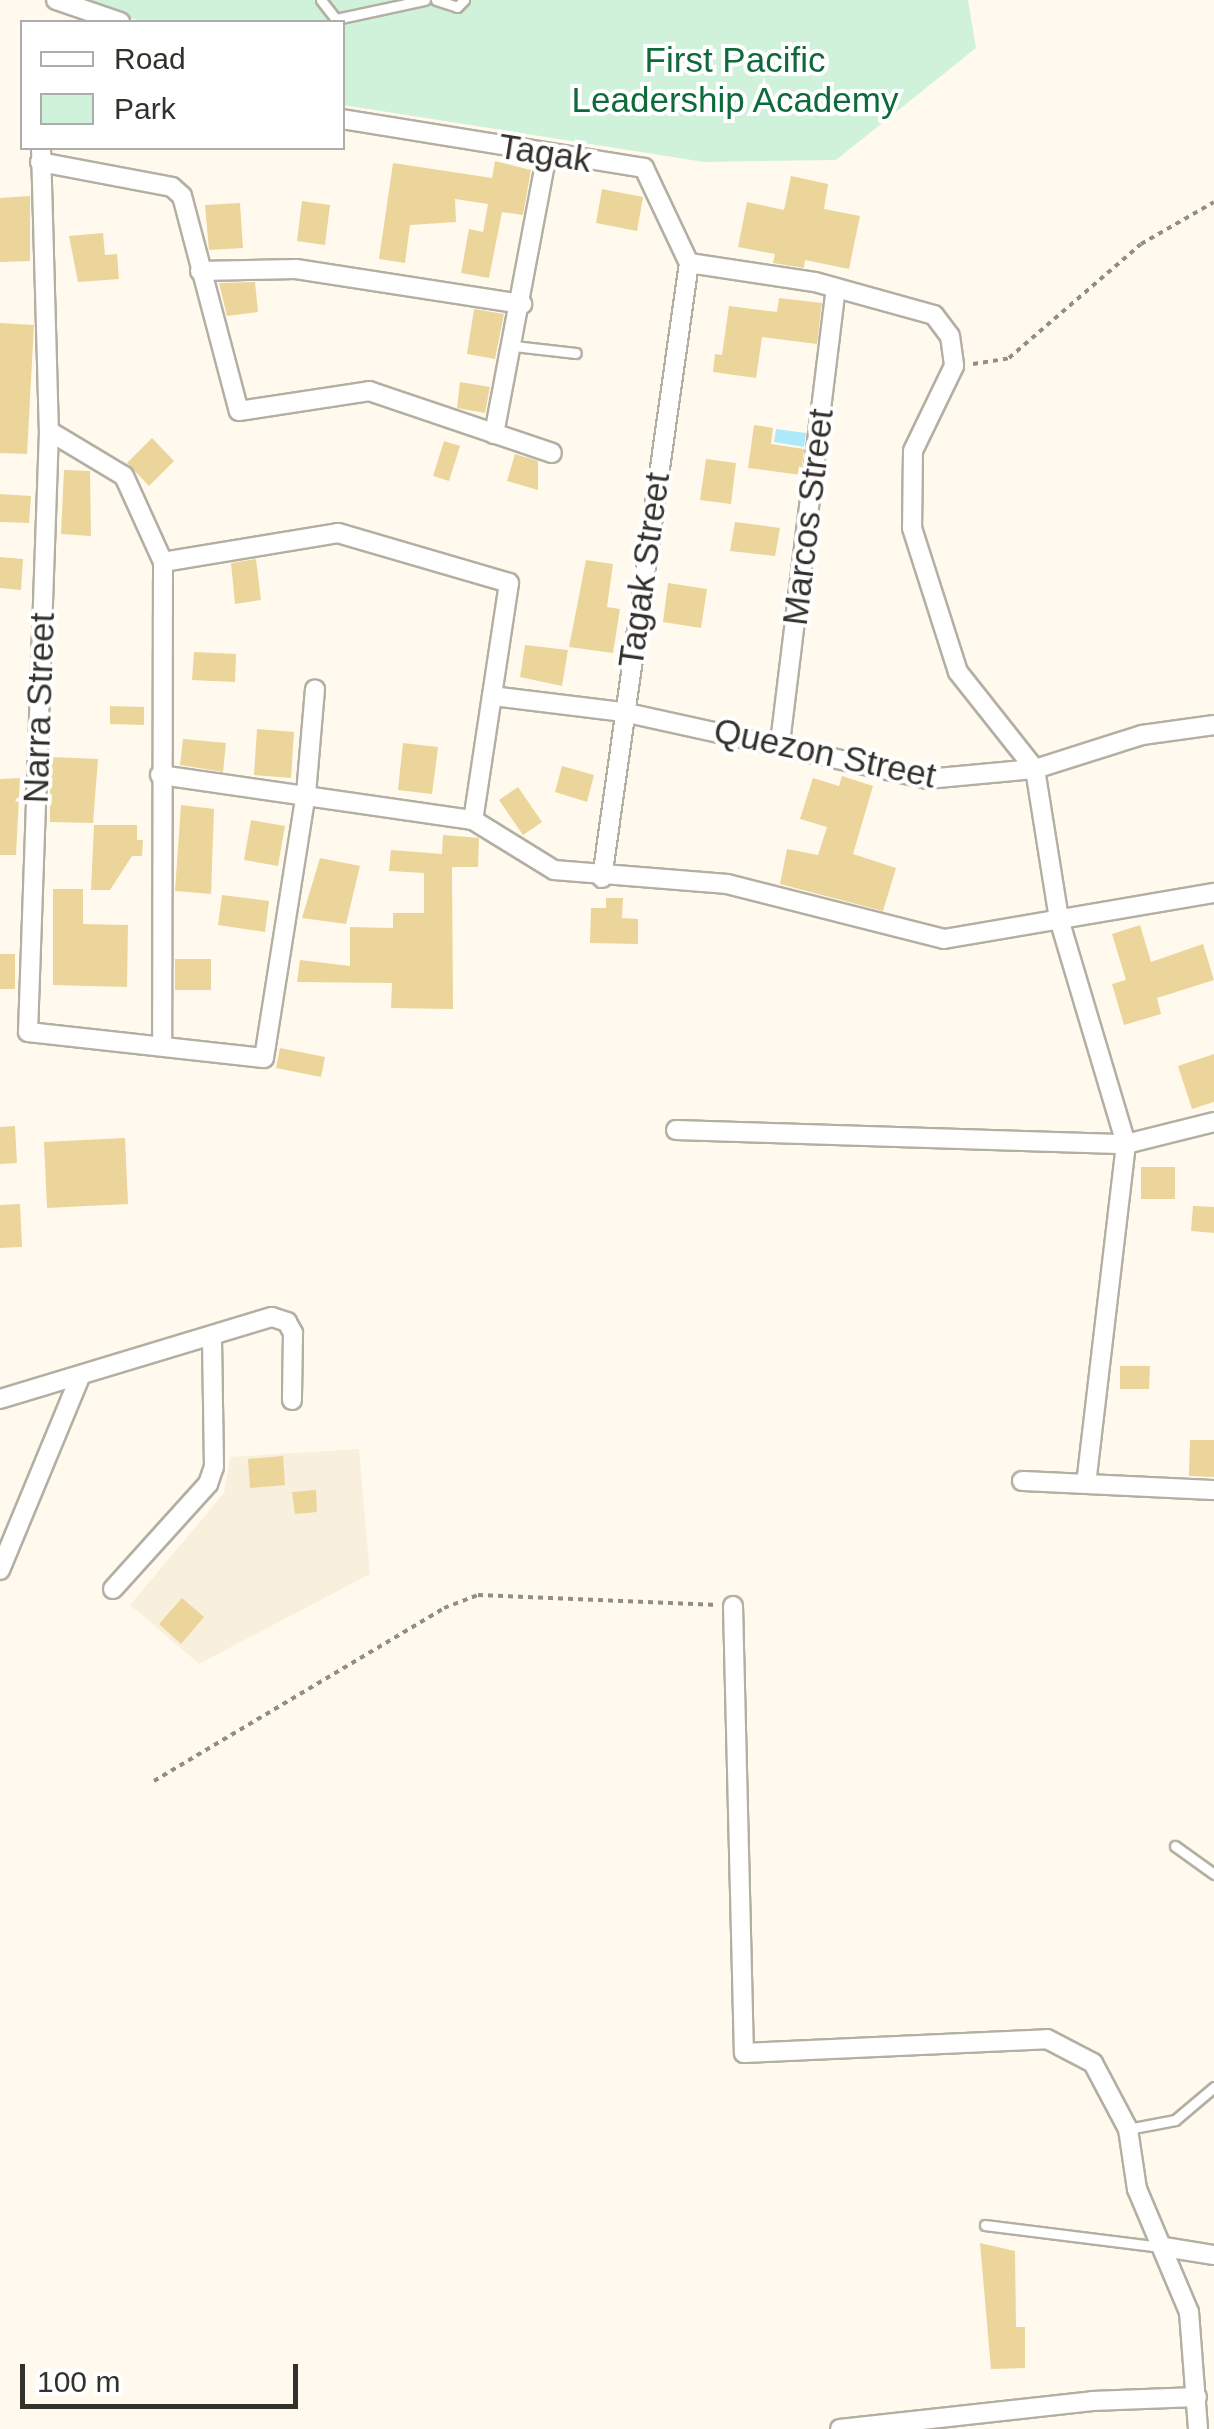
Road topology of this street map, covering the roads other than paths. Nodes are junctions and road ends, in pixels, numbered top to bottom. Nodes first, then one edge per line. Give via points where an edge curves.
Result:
1 (56, 0) edge
2 (322, 0) edge
3 (424, 0) edge
4 (436, 0) edge
5 (464, 0) edge
6 (114, 20) edge
7 (345, 120) edge
8 (547, 154) junction
9 (40, 155) edge
10 (688, 263) junction
11 (200, 272) junction
12 (836, 290) junction
13 (522, 304) junction
14 (514, 346) junction
15 (576, 353) dead end
16 (49, 431) junction
17 (494, 434) junction
18 (552, 453) dead end
19 (163, 562) junction
20 (314, 689) dead end
21 (492, 696) junction
22 (623, 712) junction
23 (1214, 726) edge
24 (780, 743) junction
25 (1035, 768) junction
26 (160, 775) junction
27 (306, 794) junction
28 (473, 820) junction
29 (602, 878) junction
30 (1214, 893) edge
31 (1058, 920) junction
32 (162, 1046) junction
33 (1214, 1122) edge
34 (676, 1130) dead end
35 (1126, 1144) junction
36 (212, 1338) junction
37 (79, 1379) junction
38 (0, 1399) edge
39 (292, 1400) dead end
40 (1022, 1481) dead end
41 (1086, 1484) junction
42 (1214, 1490) edge
43 (0, 1570) edge
44 (113, 1589) dead end
45 (733, 1606) road end
46 (1175, 1846) dead end
47 (1214, 1874) edge
48 (1214, 2086) edge
49 (1128, 2129) junction
50 (985, 2225) dead end
51 (1164, 2247) junction
52 (1214, 2255) edge
53 (1197, 2396) junction
54 (840, 2429) edge
55 (1198, 2429) edge

1 - 6 street
2 - 3 lane via 336,20
4 - 5 lane via 456,7
7 - 8 street, Tagak
8 - 10 street, Tagak via 644,168
8 - 13 street
9 - 11 street via 172,187 182,196
9 - 16 street, Narra Street via 50,292
10 - 12 street
10 - 22 street, Tagak Street
11 - 13 street via 296,269
11 - 17 street via 238,411 369,391
12 - 24 street, Marcos Street
12 - 25 street via 934,315 950,336 954,366 913,451 912,528 958,672
13 - 14 street
14 - 15 lane
14 - 17 street
16 - 19 street via 124,476
16 - 32 street, Narra Street via 28,1032
17 - 18 street
19 - 21 street via 338,533 509,584
19 - 26 street
20 - 27 street
21 - 22 street, Quezon Street
21 - 28 street
22 - 24 street, Quezon Street
22 - 29 street, Tagak Street
23 - 25 street, Quezon Street via 1142,736
24 - 25 street, Quezon Street via 927,779
25 - 31 street
26 - 27 street
26 - 32 street
27 - 28 street
27 - 32 street, Narra Street via 264,1058
28 - 29 street via 554,870
29 - 31 street via 727,884 944,939
30 - 31 street
31 - 35 street
33 - 35 street
34 - 35 street
35 - 41 street
36 - 37 street
36 - 39 street via 272,1317 287,1322 293,1333
36 - 44 street via 214,1467 208,1484
37 - 38 street
37 - 43 street
40 - 41 street
41 - 42 street
45 - 49 street via 744,2053 1046,2040 1093,2063
46 - 47 lane
48 - 49 lane via 1175,2120
49 - 51 street via 1137,2189
50 - 51 lane
51 - 52 street
51 - 53 street via 1188,2312
53 - 54 street
53 - 55 street

